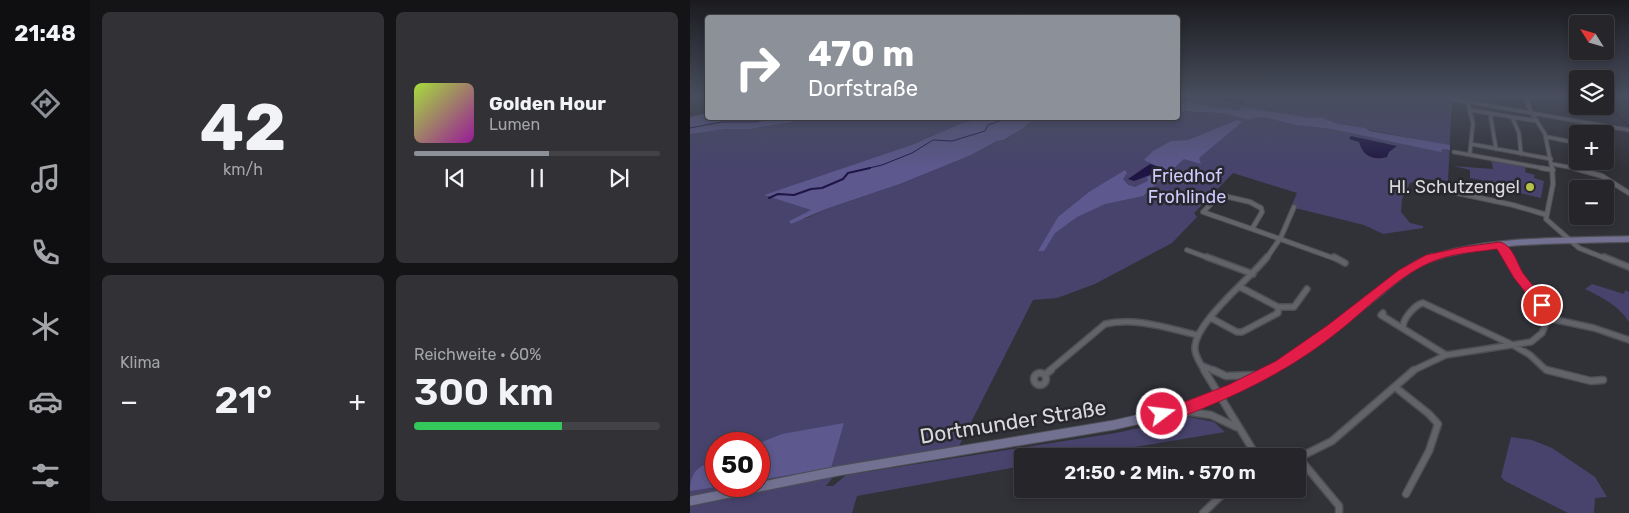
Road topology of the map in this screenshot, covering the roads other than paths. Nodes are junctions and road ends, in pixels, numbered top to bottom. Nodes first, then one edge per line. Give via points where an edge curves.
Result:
1 (1472, 121) edge
2 (1492, 121) edge
3 (1514, 121) edge
4 (1537, 121) edge
5 (1582, 121) edge
6 (1600, 124) joint
7 (1629, 130) edge
8 (1547, 137) junction
9 (1569, 141) edge
10 (1471, 144) junction
11 (1496, 149) junction
12 (1454, 152) dead end
13 (1470, 152) dead end
14 (1521, 154) junction
15 (1551, 162) junction
16 (1553, 170) junction
17 (1452, 188) dead end
18 (1629, 193) edge
19 (1294, 207) dead end
20 (1546, 215) junction
21 (1252, 229) junction
22 (1280, 238) junction
23 (1629, 239) edge
24 (1568, 240) junction
25 (1500, 245) junction
26 (1187, 250) dead end
27 (1345, 263) dead end
28 (1629, 267) edge
29 (1253, 274) junction
30 (1240, 287) junction
31 (1307, 289) dead end
32 (1278, 308) junction
33 (1383, 313) dead end
34 (1210, 318) junction
35 (1547, 318) junction
36 (1403, 326) junction
37 (1197, 335) junction
38 (1629, 340) edge
39 (1513, 344) junction
40 (1446, 355) junction
41 (1201, 366) junction
42 (1266, 373) junction
43 (1046, 374) dead end
44 (1603, 380) dead end
45 (1395, 387) junction
46 (1219, 395) junction
47 (1179, 410) junction
48 (1238, 427) junction
49 (1252, 448) edge
50 (1306, 454) edge
51 (1306, 467) edge
52 (1406, 494) dead end
53 (1218, 498) edge
54 (690, 501) edge
55 (1202, 513) edge
56 (1339, 513) edge

1 - 10 street
2 - 11 street
3 - 14 street via 1519,133
4 - 8 street
5 - 6 street
6 - 7 street
8 - 9 street
8 - 15 street
10 - 11 street
10 - 13 street
11 - 14 street
12 - 16 street
14 - 15 street
15 - 16 street
15 - 18 street via 1602,175
16 - 20 street
17 - 20 street via 1457,193
19 - 22 street
20 - 24 street
21 - 21 street via 1262,212 1250,202 1220,195 1203,212
21 - 22 street
22 - 27 street
22 - 29 street
23 - 24 main road, Dortmunder Straße
24 - 25 main road, Dortmunder Straße
24 - 28 street via 1589,253
25 - 35 street via 1542,305
25 - 42 main road, Dortmunder Straße via 1443,254 1419,263 1387,284 1299,354
26 - 29 street
29 - 30 street
30 - 32 street
30 - 34 street
31 - 32 street via 1294,306
32 - 34 street via 1278,313 1242,332
33 - 36 street via 1380,315
34 - 37 street
35 - 38 street via 1594,328
35 - 39 street via 1545,331 1538,338
36 - 39 street via 1418,304 1423,303
36 - 40 street
37 - 41 street via 1195,348
37 - 43 street via 1126,320 1113,321
39 - 40 street
39 - 44 street via 1546,370 1591,381
40 - 45 street via 1416,368
41 - 42 street via 1226,376
41 - 46 street
42 - 46 main road, Dortmunder Straße
45 - 50 street via 1332,441
45 - 52 street via 1438,424 1420,472
46 - 47 main road, Dortmunder Straße
46 - 48 street
47 - 48 street via 1210,415
47 - 54 main road, Dortmunder Straße via 1114,425 838,471
48 - 49 street
51 - 56 street via 1339,506
53 - 55 street

